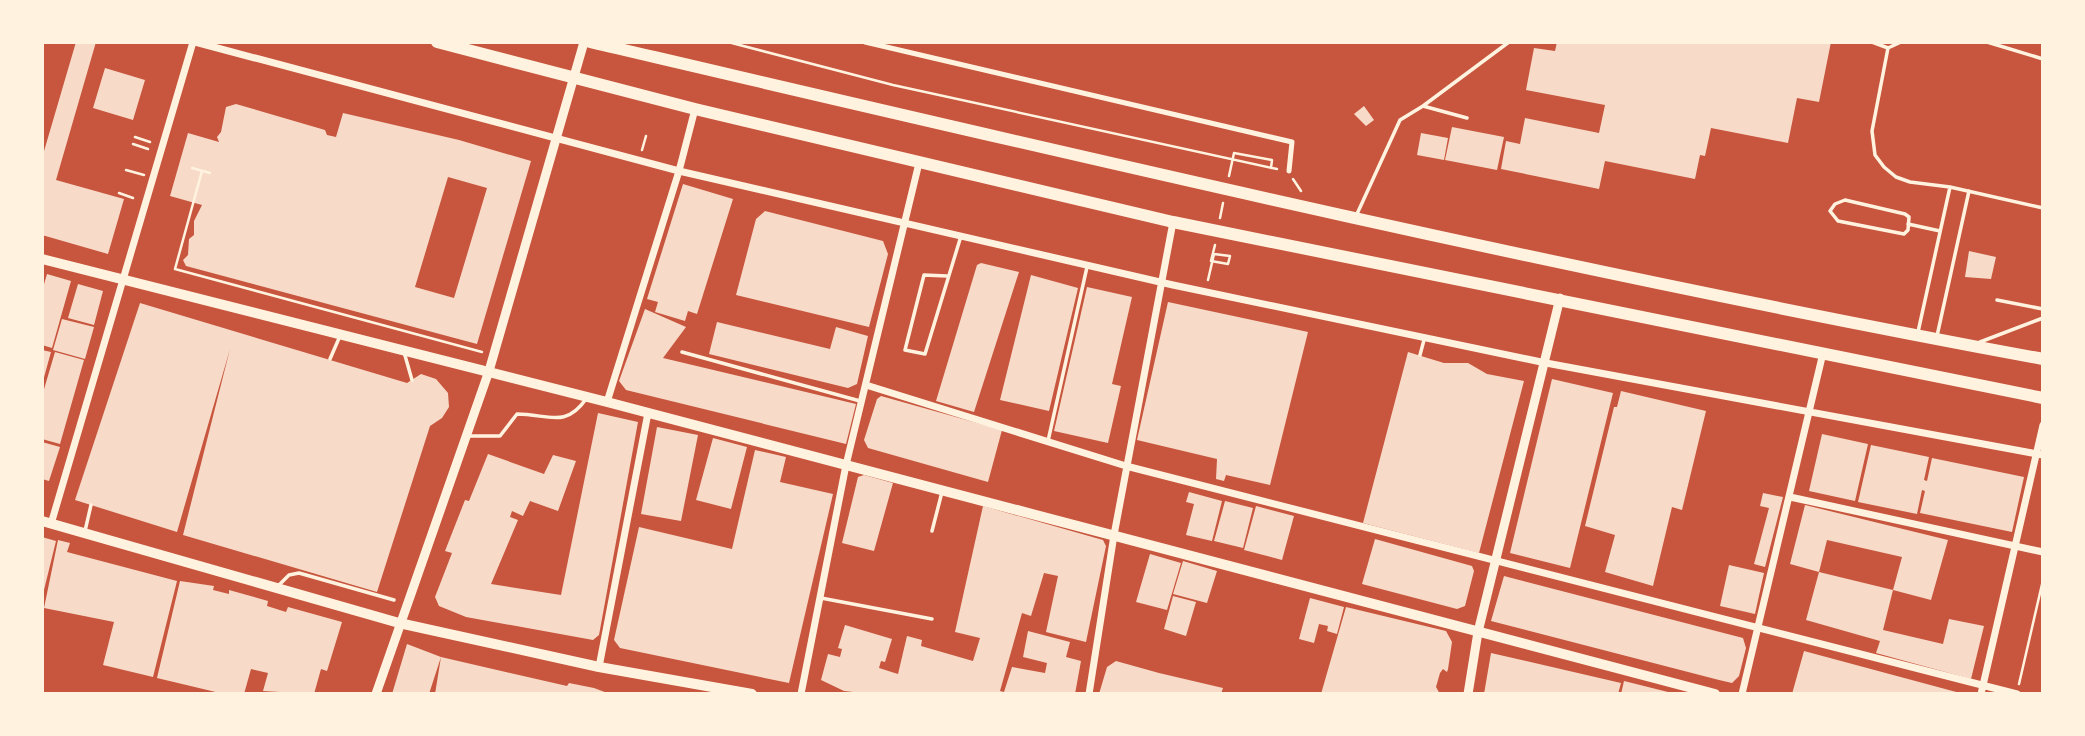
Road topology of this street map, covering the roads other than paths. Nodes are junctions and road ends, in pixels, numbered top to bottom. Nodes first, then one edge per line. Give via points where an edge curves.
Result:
1 (194, 42) edge
2 (437, 42) edge
3 (584, 42) edge
4 (590, 42) edge
5 (865, 42) edge
6 (1509, 42) edge
7 (1872, 42) edge
8 (1901, 42) edge
9 (1987, 42) edge
10 (1888, 48) junction
11 (2043, 59) edge
12 (575, 77) junction
13 (1423, 106) junction
14 (695, 109) junction
15 (1467, 118) dead end
16 (555, 139) junction
17 (919, 163) junction
18 (679, 171) junction
19 (1289, 171) road end
20 (1950, 187) junction
21 (1969, 191) junction
22 (2043, 208) edge
23 (1355, 218) junction
24 (1173, 222) junction
25 (905, 223) junction
26 (1908, 224) junction
27 (1940, 231) junction
28 (961, 236) junction
29 (42, 259) edge
30 (1087, 265) junction
31 (947, 276) junction
32 (124, 280) junction
33 (1162, 283) junction
34 (1560, 299) junction
35 (1997, 300) dead end
36 (2043, 309) edge
37 (2043, 318) edge
38 (341, 334) junction
39 (1917, 335) junction
40 (1425, 338) junction
41 (1937, 338) junction
42 (1971, 346) junction
43 (404, 350) junction
44 (682, 352) dead end
45 (1823, 353) junction
46 (1420, 355) dead end
47 (330, 359) dead end
48 (2043, 359) edge
49 (1546, 363) junction
50 (489, 371) junction
51 (412, 380) dead end
52 (866, 385) junction
53 (587, 397) junction
54 (2043, 398) edge
55 (607, 402) junction
56 (862, 402) junction
57 (1810, 412) junction
58 (648, 413) junction
59 (2043, 425) edge
60 (467, 436) junction
61 (1048, 441) junction
62 (2039, 455) edge
63 (846, 465) junction
64 (1126, 466) junction
65 (942, 490) junction
66 (1790, 497) junction
67 (92, 505) dead end
68 (47, 522) edge
69 (932, 531) dead end
70 (84, 533) junction
71 (1114, 536) junction
72 (2015, 545) junction
73 (2043, 552) edge
74 (1497, 561) junction
75 (276, 587) junction
76 (821, 598) junction
77 (394, 600) dead end
78 (932, 619) dead end
79 (400, 623) junction
80 (1759, 629) junction
81 (1478, 632) junction
82 (599, 667) junction
83 (1982, 691) edge
84 (376, 694) edge
85 (752, 694) edge
86 (801, 694) edge
87 (1089, 694) edge
88 (1468, 694) edge
89 (1715, 694) edge
90 (1742, 694) edge
91 (2017, 694) edge

1 - 16 street
1 - 32 street
2 - 12 highway
3 - 12 street
4 - 23 highway
5 - 19 street via 1292,142
6 - 13 lane
7 - 10 lane
8 - 10 lane
9 - 11 lane
10 - 20 lane via 1871,131 1875,155 1896,177
12 - 14 highway
12 - 16 street
13 - 15 lane
13 - 23 lane via 1400,120
14 - 17 highway
14 - 18 street
16 - 18 street
16 - 50 street
17 - 24 highway
17 - 25 street
18 - 25 street
18 - 55 street
20 - 21 lane
20 - 27 lane
21 - 22 lane
21 - 41 lane
23 - 39 highway via 1568,266
24 - 33 street
24 - 34 highway
25 - 28 street
25 - 52 street
26 - 26 lane via 1905,214 1844,201 1830,211 1838,221 1904,234
26 - 27 lane
27 - 39 lane
28 - 30 street
28 - 31 lane
29 - 32 main road
30 - 33 street
30 - 61 lane
31 - 31 lane via 925,354 905,350 924,275
32 - 38 main road
32 - 68 street
33 - 40 street
33 - 64 street
34 - 45 highway
34 - 49 street
35 - 36 lane
37 - 42 lane
38 - 43 main road
38 - 47 lane
39 - 41 highway
40 - 46 lane
40 - 49 street
41 - 42 highway
42 - 48 highway
43 - 50 main road
43 - 51 lane
44 - 56 lane
45 - 54 highway
45 - 57 street
49 - 57 street
49 - 74 street
50 - 53 main road
50 - 60 street
52 - 56 street
52 - 61 street
53 - 55 main road
53 - 60 lane via 573,415 563,419 517,414 500,436
55 - 58 main road
56 - 63 street
57 - 62 street
57 - 66 street
58 - 63 main road
58 - 82 street
59 - 62 street
60 - 79 street
61 - 64 street
62 - 72 street
63 - 65 main road
63 - 76 street
64 - 71 street
64 - 74 street
65 - 69 lane
65 - 71 main road
66 - 72 street
66 - 80 street
67 - 70 lane
68 - 70 main road
70 - 75 main road
71 - 81 main road
71 - 87 street
72 - 73 street
72 - 83 street
74 - 80 street
74 - 81 street
75 - 77 lane via 299,573
75 - 79 main road
76 - 78 lane
76 - 86 street
79 - 82 main road
79 - 84 street
80 - 83 street
80 - 90 street
81 - 88 street
81 - 89 main road
82 - 85 main road
83 - 91 street

